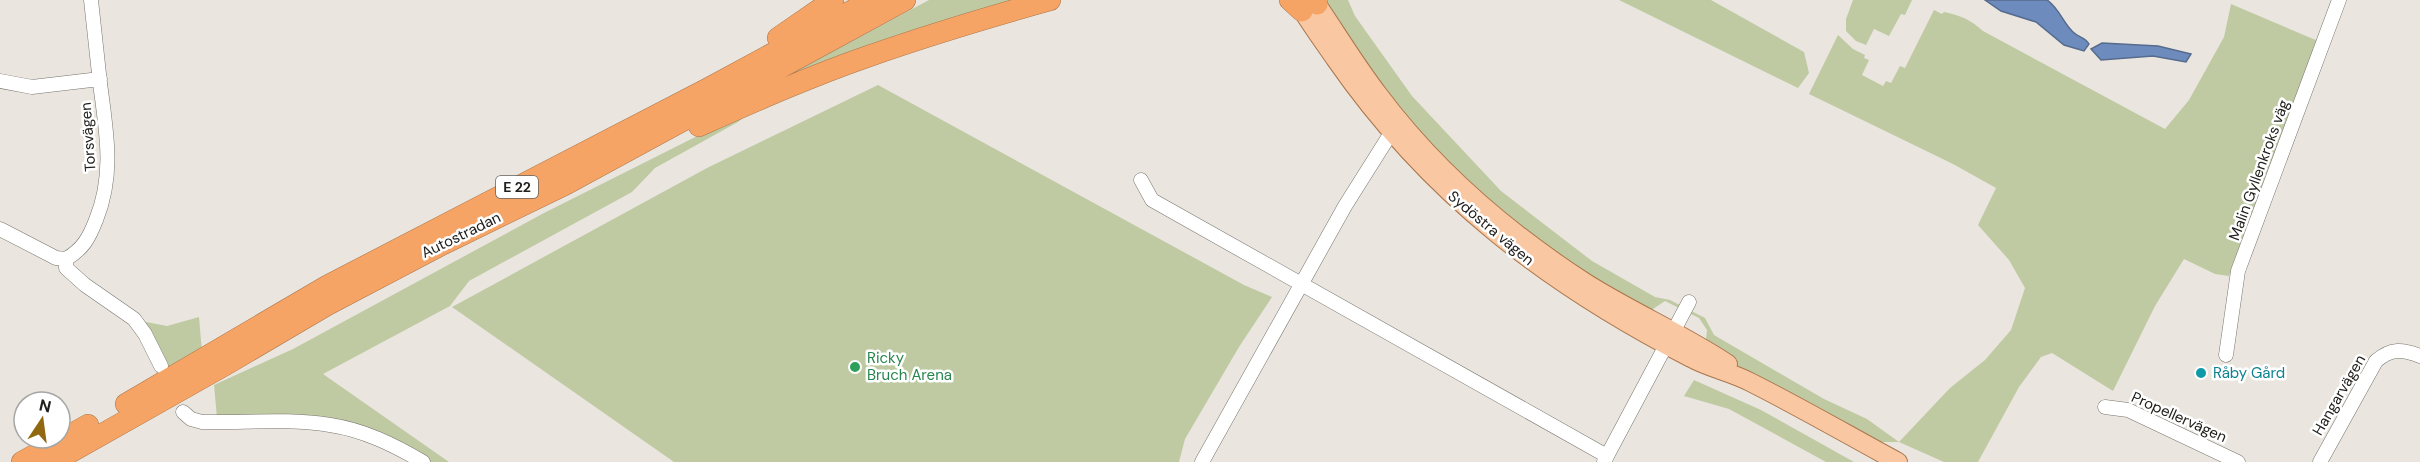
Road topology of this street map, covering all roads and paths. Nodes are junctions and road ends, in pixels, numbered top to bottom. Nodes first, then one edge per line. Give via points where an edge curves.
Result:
1 (91, 0) edge
2 (833, 0) edge
3 (872, 0) edge
4 (905, 0) edge
5 (1050, 0) edge
6 (2339, 0) edge
7 (1306, 2) edge
8 (100, 79) junction
9 (0, 81) edge
10 (707, 89) junction
11 (1391, 133) junction
12 (1141, 180) dead end
13 (566, 184) junction
14 (0, 228) edge
15 (66, 259) junction
16 (1302, 285) junction
17 (1689, 302) dead end
18 (1670, 338) junction
19 (2226, 355) dead end
20 (2420, 356) edge
21 (161, 366) dead end
22 (2105, 407) dead end
23 (183, 412) dead end
24 (1605, 459) edge
25 (22, 462) edge
26 (53, 462) edge
27 (423, 462) edge
28 (1202, 462) edge
29 (1898, 462) edge
30 (2238, 462) edge
31 (2320, 462) edge

1 - 8 street, Torsvägen
2 - 10 highway
3 - 10 highway, Autostradan / E 22
4 - 13 highway, Autostradan / E 22
5 - 13 highway via 838,67
6 - 19 street, Malin Gyllenkroks väg via 2238,272
7 - 11 main road, Sydöstra vägen via 1367,104
7 - 18 main road, Sydöstra vägen via 1409,133 1463,188 1554,262
8 - 9 street via 32,87
8 - 15 street, Torsvägen via 108,146 104,199 81,250
10 - 25 highway, Autostradan / E 22 via 327,286
11 - 16 street
11 - 18 main road, Sydöstra vägen via 1453,198 1505,243 1559,281
12 - 16 street via 1152,200
13 - 26 highway, Autostradan / E 22 via 327,305
14 - 15 street via 56,258
15 - 21 street via 66,268 85,285 134,319
16 - 24 street
16 - 28 street
17 - 18 street
18 - 24 street
18 - 29 main road, Sydöstra vägen via 1693,360 1748,381
20 - 31 street, Hangarvägen via 2404,351 2383,355 2371,368
22 - 30 street, Propellervägen via 2128,410
23 - 27 street via 202,422 332,425 377,437

